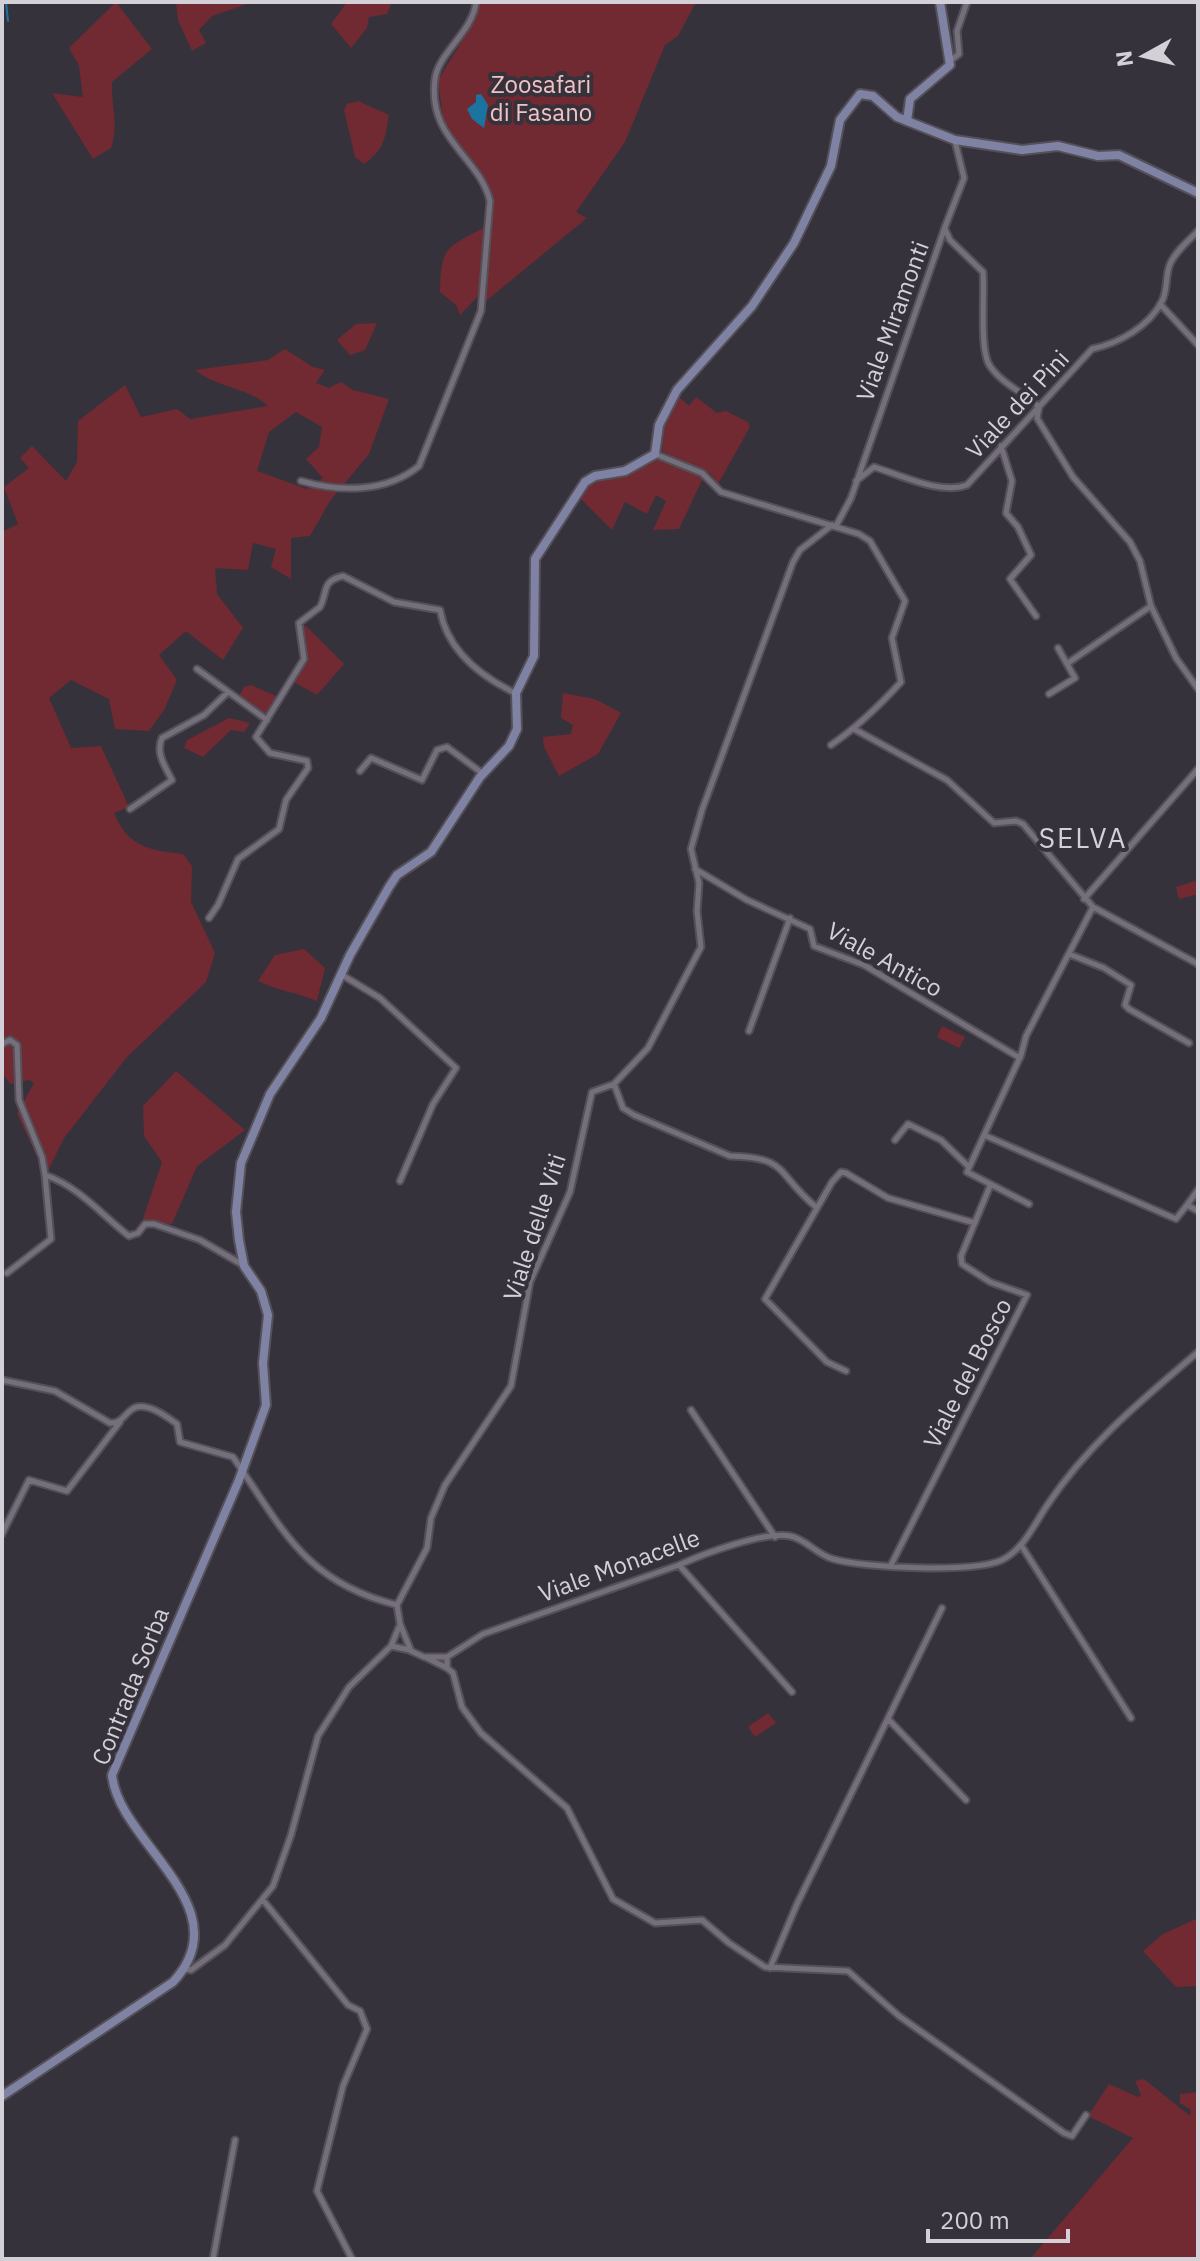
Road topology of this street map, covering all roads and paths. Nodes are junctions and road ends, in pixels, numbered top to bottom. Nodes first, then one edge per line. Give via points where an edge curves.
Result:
1 (476, 2) edge
2 (940, 2) edge
3 (967, 2) edge
4 (951, 60) junction
5 (907, 121) junction
6 (955, 140) junction
7 (1198, 193) edge
8 (945, 227) junction
9 (1198, 231) edge
10 (1160, 304) junction
11 (1198, 345) edge
12 (1039, 407) junction
13 (1001, 446) junction
14 (655, 454) junction
15 (301, 481) dead end
16 (856, 481) junction
17 (837, 527) junction
18 (1151, 606) junction
19 (1036, 616) dead end
20 (1058, 648) dead end
21 (1068, 663) junction
22 (197, 669) dead end
23 (1198, 689) edge
24 (228, 692) junction
25 (516, 693) junction
26 (1049, 694) dead end
27 (267, 720) junction
28 (854, 729) junction
29 (831, 745) dead end
30 (1198, 769) edge
31 (360, 771) dead end
32 (483, 774) junction
33 (130, 809) dead end
34 (695, 869) junction
35 (1084, 899) junction
36 (1093, 907) junction
37 (209, 918) dead end
38 (790, 918) junction
39 (1069, 954) junction
40 (1198, 964) edge
41 (342, 975) junction
42 (749, 1031) dead end
43 (1189, 1043) dead end
44 (2, 1044) edge
45 (1020, 1058) junction
46 (614, 1084) junction
47 (984, 1135) junction
48 (895, 1140) dead end
49 (969, 1167) junction
50 (45, 1175) junction
51 (400, 1181) dead end
52 (990, 1186) junction
53 (1198, 1190) edge
54 (1029, 1204) dead end
55 (1187, 1205) junction
56 (816, 1207) junction
57 (1198, 1211) edge
58 (975, 1223) junction
59 (239, 1238) junction
60 (226, 1252) junction
61 (244, 1266) junction
62 (7, 1273) dead end
63 (1198, 1352) edge
64 (846, 1371) dead end
65 (2, 1380) edge
66 (691, 1410) dead end
67 (121, 1421) junction
68 (243, 1471) junction
69 (2, 1534) edge
70 (775, 1537) junction
71 (1021, 1545) junction
72 (679, 1565) junction
73 (891, 1565) junction
74 (397, 1605) junction
75 (942, 1608) dead end
76 (400, 1624) junction
77 (391, 1646) junction
78 (411, 1651) junction
79 (424, 1657) junction
80 (447, 1657) junction
81 (447, 1668) junction
82 (792, 1692) dead end
83 (1131, 1718) dead end
84 (888, 1719) junction
85 (966, 1800) dead end
86 (263, 1900) junction
87 (770, 1968) junction
88 (185, 1969) junction
89 (2, 2096) edge
90 (1086, 2115) dead end
91 (235, 2140) dead end
92 (213, 2259) edge
93 (352, 2259) edge

1 - 15 street via 471,21 434,80 441,127 485,185 490,201 483,302 469,349 419,466 344,491
2 - 4 street
3 - 4 street via 957,31 959,54
4 - 5 street via 947,70 910,99
5 - 6 street
5 - 14 street via 867,93 846,108 831,166 808,218 752,306 677,390 659,425
6 - 7 street via 1119,155
6 - 8 street, Viale Miramonti via 964,178
8 - 12 street via 950,240 983,272 986,359
8 - 16 street, Viale Miramonti
9 - 10 street, Viale dei Pini via 1174,256
10 - 11 street
10 - 12 street, Viale dei Pini via 1121,339 1092,349
12 - 13 street, Viale dei Pini
12 - 18 street via 1037,418 1068,468 1130,542
13 - 16 street, Viale dei Pini via 974,478 956,489 874,467
13 - 19 street via 1012,481 1006,513 1031,555 1010,579
14 - 17 street via 702,473 721,492
14 - 25 street via 625,471 585,482 535,559 534,656
16 - 17 street, Viale Miramonti
17 - 28 street via 870,541 905,601 892,638 901,682
17 - 34 street, Viale delle Viti via 800,550 793,562 702,810 691,849
18 - 21 street
18 - 23 street
20 - 21 street
21 - 26 street via 1075,678
22 - 24 street
24 - 27 street
24 - 33 street via 204,715 162,738 164,770 172,780
25 - 27 street via 465,660 441,624 440,610 394,602 343,576 324,587 320,607 299,623 304,659
25 - 32 street, Contrada Sorba via 517,729 502,757
27 - 37 street via 256,737 270,753 307,761 308,768 286,800 279,829 238,859
28 - 29 street
28 - 35 street via 947,780 994,823 1023,824
30 - 35 street
31 - 32 street via 371,758 422,780 437,750 447,747
32 - 41 street, Contrada Sorba via 431,852 397,875
34 - 38 street, Viale Antico
34 - 46 street, Viale delle Viti via 701,947 648,1048
35 - 36 street
36 - 39 street
36 - 40 street
38 - 42 street
38 - 45 street, Viale Antico via 810,929 814,946 864,965
39 - 43 street via 1131,985 1125,1005
39 - 45 street
41 - 51 street via 380,998 456,1068 433,1104
41 - 59 street, Contrada Sorba via 321,1018 270,1094 241,1163
44 - 50 street via 10,1040 17,1045 19,1100
45 - 47 street
46 - 56 street via 623,1108 634,1115 730,1156 763,1157
46 - 74 street, Viale delle Viti via 590,1097 570,1192 530,1282 511,1386 445,1485 431,1518 427,1548
47 - 49 street
47 - 55 street via 1176,1219
48 - 49 street via 908,1124 941,1140
49 - 52 street via 968,1175
50 - 60 street via 73,1187 129,1236 154,1224
50 - 62 street via 51,1239
52 - 54 street
52 - 58 street, Viale del Bosco
53 - 55 street
55 - 57 street
56 - 58 street via 841,1172 888,1198
56 - 64 street via 765,1299 827,1362
58 - 73 street, Viale del Bosco via 962,1264 990,1282 1027,1295
59 - 60 street
59 - 61 street, Contrada Sorba
60 - 61 street
61 - 68 street, Contrada Sorba via 261,1291 268,1315 266,1405
63 - 71 street via 1078,1461
65 - 67 street via 55,1391 110,1423
66 - 70 street
67 - 68 street via 132,1408 146,1407 177,1424 180,1442 233,1457
67 - 69 street via 67,1491 29,1480
68 - 74 street via 296,1550 358,1594
68 - 88 street, Contrada Sorba via 112,1775 117,1797 186,1901 193,1931
70 - 72 street, Viale Monacelle via 709,1551
70 - 73 street via 793,1537 839,1561
71 - 73 street via 987,1565
71 - 83 street
72 - 80 street, Viale Monacelle via 483,1634
72 - 82 street
74 - 76 street
75 - 84 street
76 - 77 street
76 - 78 street
77 - 78 street
77 - 86 street via 340,1698 318,1736 291,1835
78 - 79 street
79 - 80 street
79 - 81 street
80 - 81 street
81 - 87 street via 462,1707 481,1733 567,1808 613,1899 655,1923 702,1920 738,1951
84 - 85 street
84 - 87 street
86 - 88 street via 225,1945
86 - 93 street via 348,2005 360,2011 367,2029 343,2086 317,2191
87 - 90 street via 843,1969 899,2016 1064,2133 1072,2136
88 - 89 street via 144,2003
91 - 92 street

